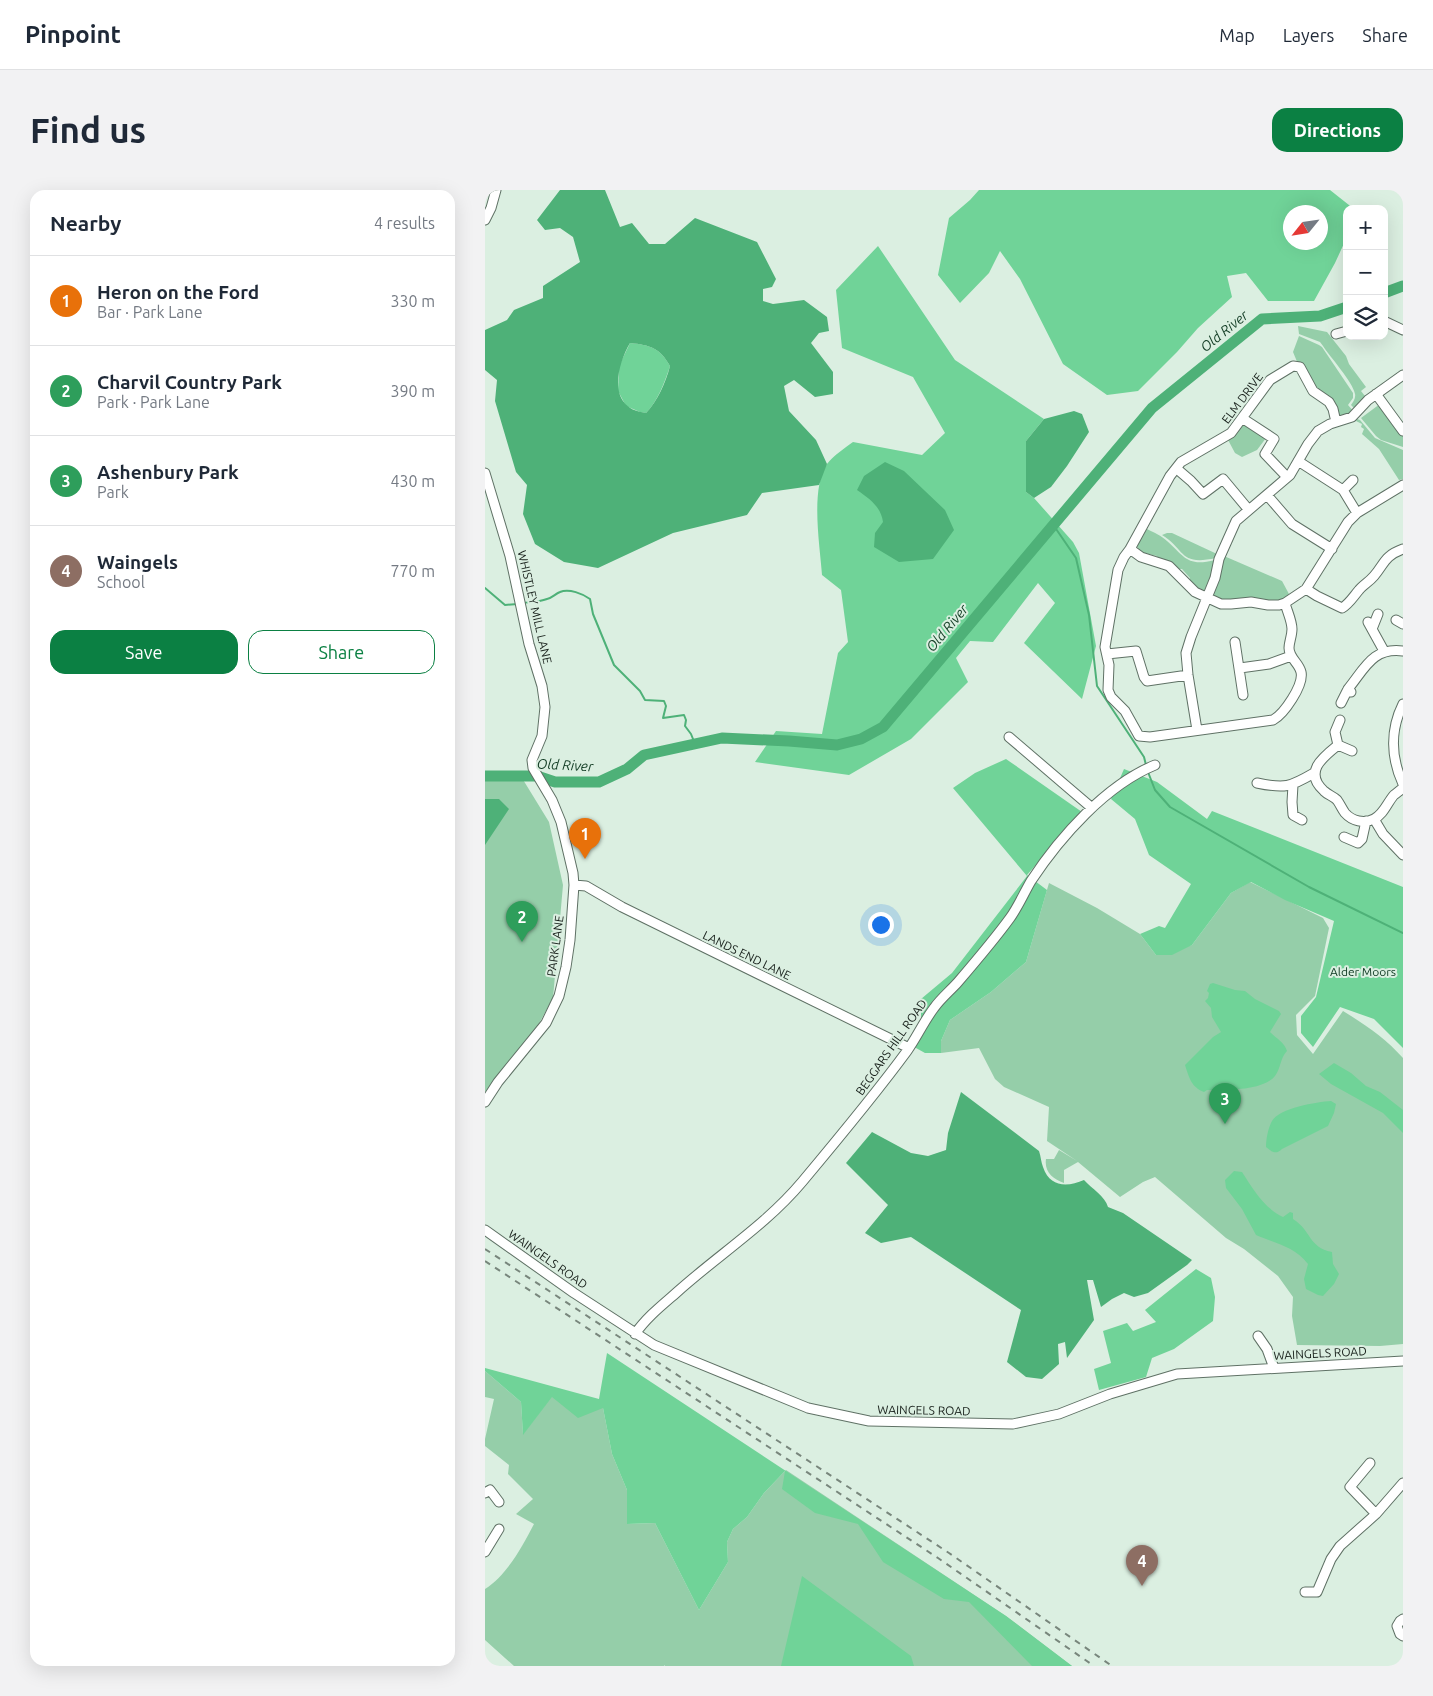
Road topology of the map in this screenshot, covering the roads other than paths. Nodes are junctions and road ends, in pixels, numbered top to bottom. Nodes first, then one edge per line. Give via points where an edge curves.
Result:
1 (496, 190) edge
2 (485, 220) edge
3 (1388, 322) edge
4 (1403, 330) edge
5 (1343, 332) edge
6 (1336, 334) dead end
7 (1403, 375) edge
8 (1376, 394) junction
9 (1242, 418) junction
10 (1336, 422) junction
11 (1403, 431) edge
12 (1298, 461) junction
13 (1177, 469) junction
14 (485, 473) edge
15 (1287, 477) junction
16 (1353, 480) dead end
17 (1403, 485) edge
18 (1343, 490) junction
19 (1267, 495) junction
20 (1249, 509) junction
21 (1357, 513) junction
22 (1130, 549) junction
23 (1332, 549) junction
24 (1403, 550) edge
25 (1306, 589) junction
26 (1207, 598) junction
27 (1285, 603) junction
28 (1378, 614) dead end
29 (1235, 642) dead end
30 (1384, 651) junction
31 (1403, 651) edge
32 (1107, 654) junction
33 (1291, 656) junction
34 (1240, 668) junction
35 (1188, 675) junction
36 (1243, 695) dead end
37 (1341, 703) dead end
38 (1403, 704) edge
39 (1340, 720) dead end
40 (1197, 730) junction
41 (1009, 737) dead end
42 (1338, 745) junction
43 (1351, 751) dead end
44 (1155, 765) dead end
45 (1315, 773) junction
46 (537, 776) joint
47 (1257, 783) dead end
48 (1403, 784) edge
49 (1293, 785) junction
50 (1403, 788) edge
51 (1092, 808) junction
52 (1302, 820) dead end
53 (1370, 820) junction
54 (1344, 837) dead end
55 (1401, 848) edge
56 (574, 885) junction
57 (909, 1048) junction
58 (485, 1102) edge
59 (485, 1230) edge
60 (635, 1334) junction
61 (1258, 1336) dead end
62 (1403, 1361) edge
63 (1274, 1368) junction
64 (1370, 1463) dead end
65 (1403, 1483) edge
66 (487, 1492) edge
67 (499, 1502) dead end
68 (1376, 1514) junction
69 (499, 1529) dead end
70 (487, 1546) edge
71 (1305, 1592) dead end
72 (1317, 1592) junction
73 (1327, 1596) dead end
74 (1403, 1619) edge
75 (1403, 1636) edge

1 - 2 street
3 - 4 street
5 - 6 street
7 - 8 street
8 - 10 street via 1352,417
8 - 11 street
9 - 10 street, ELM DRIVE via 1270,380 1295,366 1302,369 1313,391 1329,402
9 - 13 street, ELM DRIVE via 1231,433 1185,460
9 - 15 street via 1274,439 1265,454
10 - 12 street via 1318,431
12 - 15 street
12 - 18 street
13 - 20 street via 1203,494 1223,478
13 - 22 street, ELM DRIVE via 1151,507
14 - 46 street, WHISTLEY MILL LANE via 510,556 529,644 542,686 545,707 542,736 533,760
15 - 19 street
16 - 18 street
17 - 21 street
18 - 21 street
19 - 20 street
19 - 23 street via 1292,524
20 - 26 street via 1236,521 1219,559
21 - 23 street
22 - 26 street via 1141,557 1169,566 1195,592
22 - 32 street, ELM DRIVE via 1123,557 1116,577 1105,639
23 - 25 street
24 - 25 street via 1385,560 1375,575 1342,608
25 - 27 street
26 - 27 street via 1226,604
26 - 35 street via 1187,647
27 - 33 street via 1292,628
28 - 30 street via 1370,630
29 - 34 street
30 - 31 street
30 - 37 street via 1354,676 1350,691
32 - 35 street via 1136,651 1143,678 1147,681
32 - 40 street, ELM DRIVE via 1108,690 1139,736
33 - 34 street via 1269,664
33 - 40 street via 1301,671 1301,682 1280,716 1273,720
34 - 36 street
35 - 40 street
38 - 48 street via 1394,730 1393,747
39 - 42 street via 1335,732
41 - 51 street
42 - 43 street
42 - 45 street via 1318,761
44 - 51 street, BEGGARS HILL ROAD via 1130,778
45 - 49 street
45 - 53 street via 1317,782 1336,799 1346,814 1356,821
46 - 56 street, PARK LANE via 561,822
47 - 49 street via 1278,787
49 - 52 street via 1293,815
50 - 53 street via 1393,796 1383,812
51 - 57 street, BEGGARS HILL ROAD via 1064,836 1031,881 1011,917 935,1006
53 - 54 street via 1358,846
53 - 55 street
56 - 57 street, LANDS END LANE via 586,886 631,912
56 - 58 street, PARK LANE via 567,968 559,996 546,1024
57 - 60 street, BEGGARS HILL ROAD via 791,1195 763,1222 698,1273 642,1323
59 - 60 street, WAINGELS ROAD
60 - 63 street, WAINGELS ROAD via 654,1345 808,1408 869,1421 1013,1424 1059,1414 1110,1394 1177,1374
61 - 63 street
62 - 63 street, WAINGELS ROAD
64 - 68 street via 1346,1490
65 - 68 street
66 - 67 street
68 - 72 street via 1340,1546 1331,1558
69 - 70 street
71 - 72 street
72 - 73 street
74 - 75 street via 1397,1626

